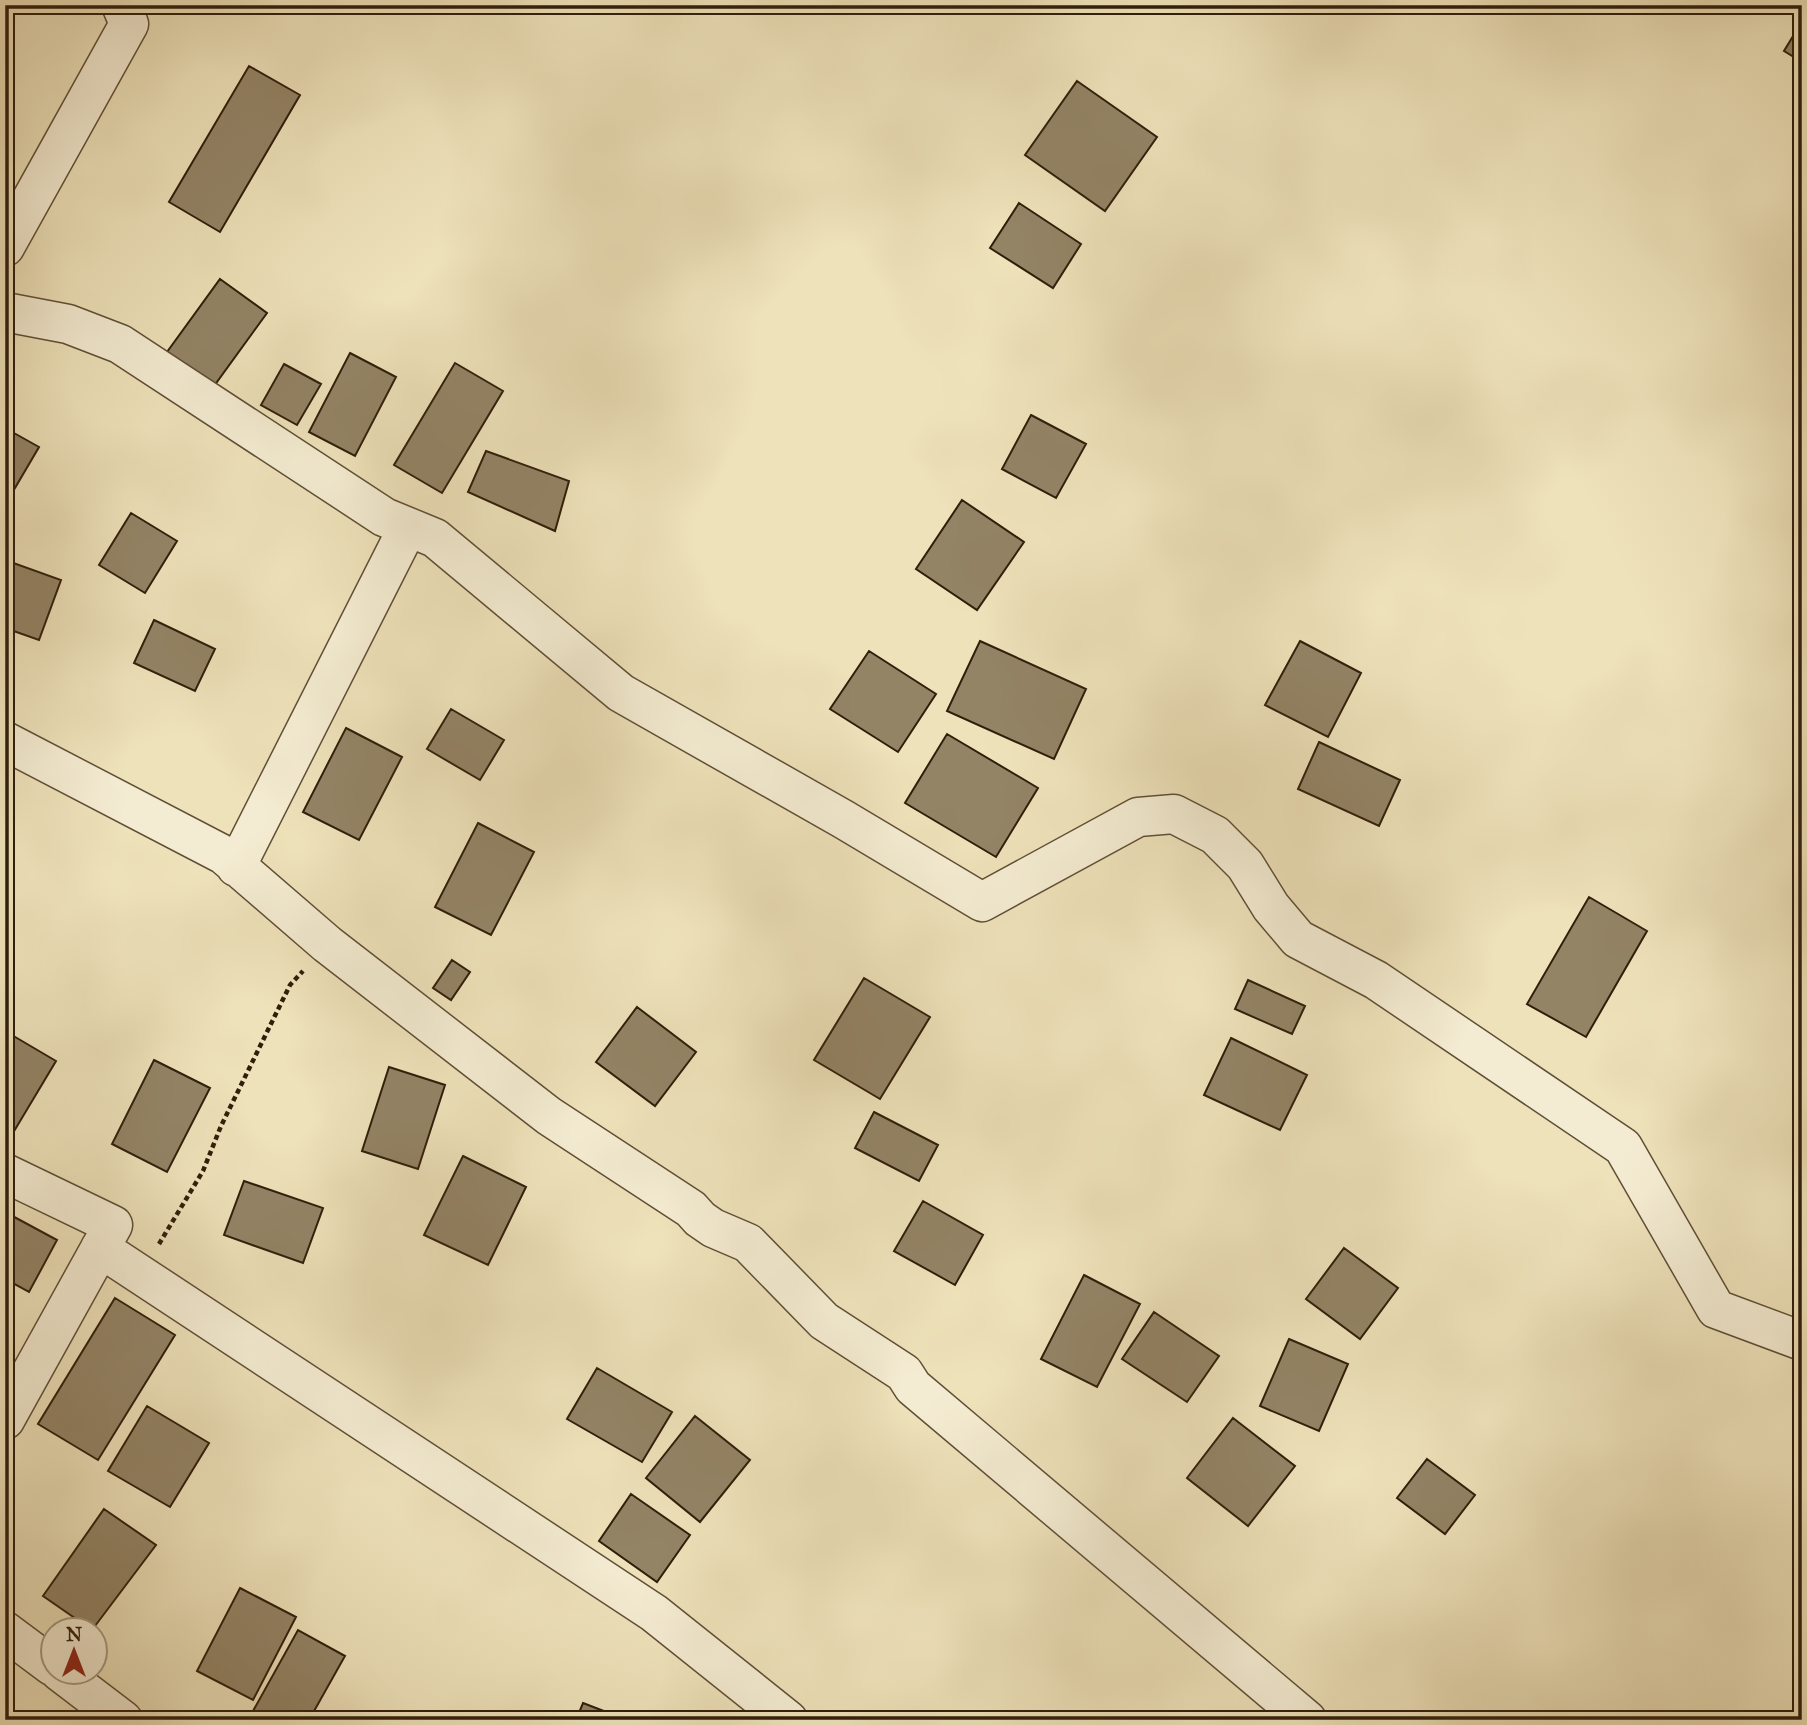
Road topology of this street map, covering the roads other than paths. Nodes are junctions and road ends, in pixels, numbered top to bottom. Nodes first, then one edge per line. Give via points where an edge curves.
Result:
1 (121, 5) edge
2 (5, 247) edge
3 (5, 312) edge
4 (408, 527) junction
5 (5, 741) edge
6 (236, 867) junction
7 (5, 1173) edge
8 (100, 1248) junction
9 (1802, 1341) edge
10 (5, 1420) edge
11 (5, 1630) edge
12 (38, 1655) edge
13 (79, 1686) edge
14 (123, 1720) edge
15 (788, 1720) edge
16 (1307, 1720) edge

1 - 2 street via 129,24
3 - 4 street via 68,324 120,344 384,517
4 - 6 street
4 - 9 street via 435,538 621,693 982,902 1139,817 1174,814 1215,835 1245,865 1298,939 1376,980 1623,1147 1716,1309
5 - 6 street via 224,855
6 - 16 street via 327,944 549,1116 713,1228 748,1243 824,1321 904,1373 913,1387
7 - 8 street via 113,1225
8 - 10 street
8 - 15 street via 654,1613
11 - 12 street
13 - 14 street

